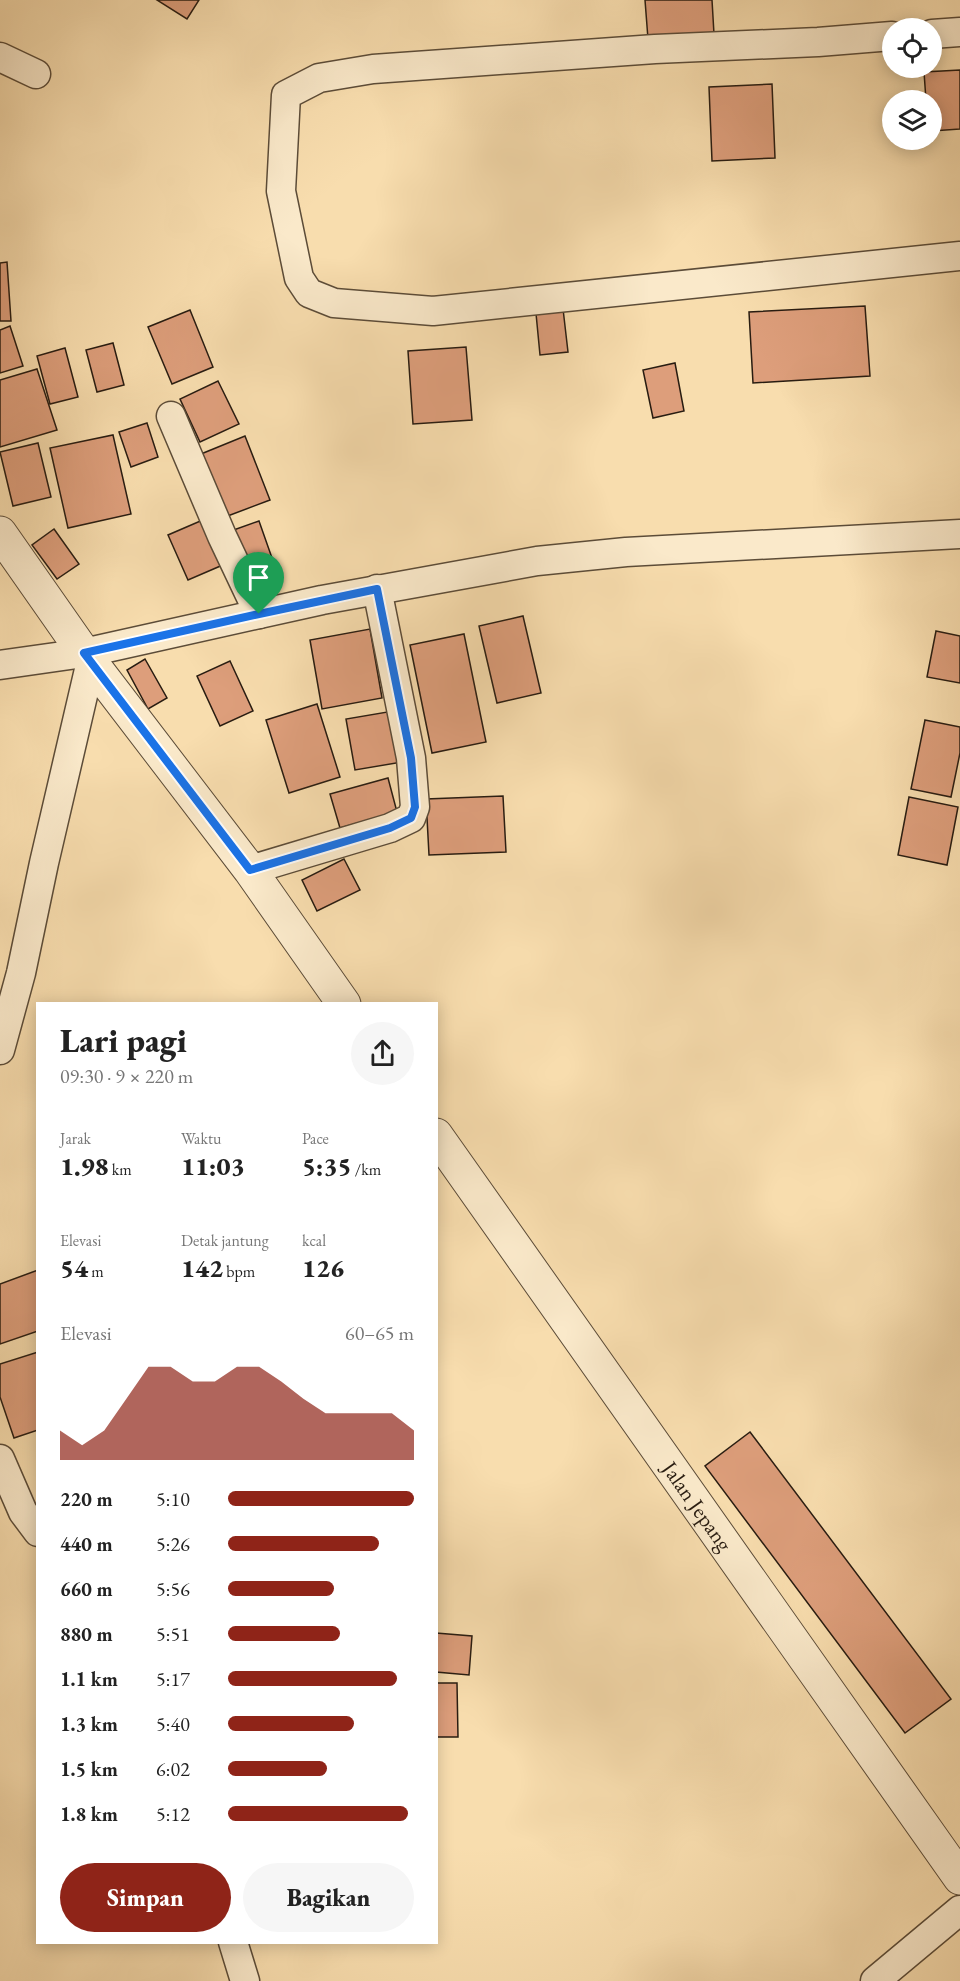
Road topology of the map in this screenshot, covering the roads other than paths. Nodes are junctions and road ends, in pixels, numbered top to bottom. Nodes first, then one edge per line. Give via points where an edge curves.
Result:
1 (960, 32) edge
2 (942, 33) edge
3 (882, 37) edge
4 (0, 57) edge
5 (36, 74) dead end
6 (960, 256) edge
7 (171, 416) dead end
8 (0, 533) edge
9 (960, 534) edge
10 (377, 589) junction
11 (259, 614) junction
12 (88, 657) junction
13 (0, 665) edge
14 (250, 870) junction
15 (343, 1002) edge
16 (0, 1050) edge
17 (438, 1139) edge
18 (0, 1459) edge
19 (36, 1529) edge
20 (960, 1878) edge
21 (960, 1910) edge
22 (234, 1944) edge
23 (245, 1981) edge
24 (875, 1981) edge

1 - 2 street
3 - 6 street via 655,48 373,69 319,78 286,95 281,191 299,278 309,293 334,303 433,311
4 - 5 street
7 - 11 street
8 - 12 street
9 - 10 street via 615,553 537,561
10 - 11 street
10 - 14 street via 411,758 415,807 411,818 390,828
11 - 12 street
12 - 13 street
12 - 14 street
12 - 16 street via 21,973
14 - 15 street
17 - 20 street, Jalan Jepang
18 - 19 street via 23,1512
21 - 24 street
22 - 23 street

